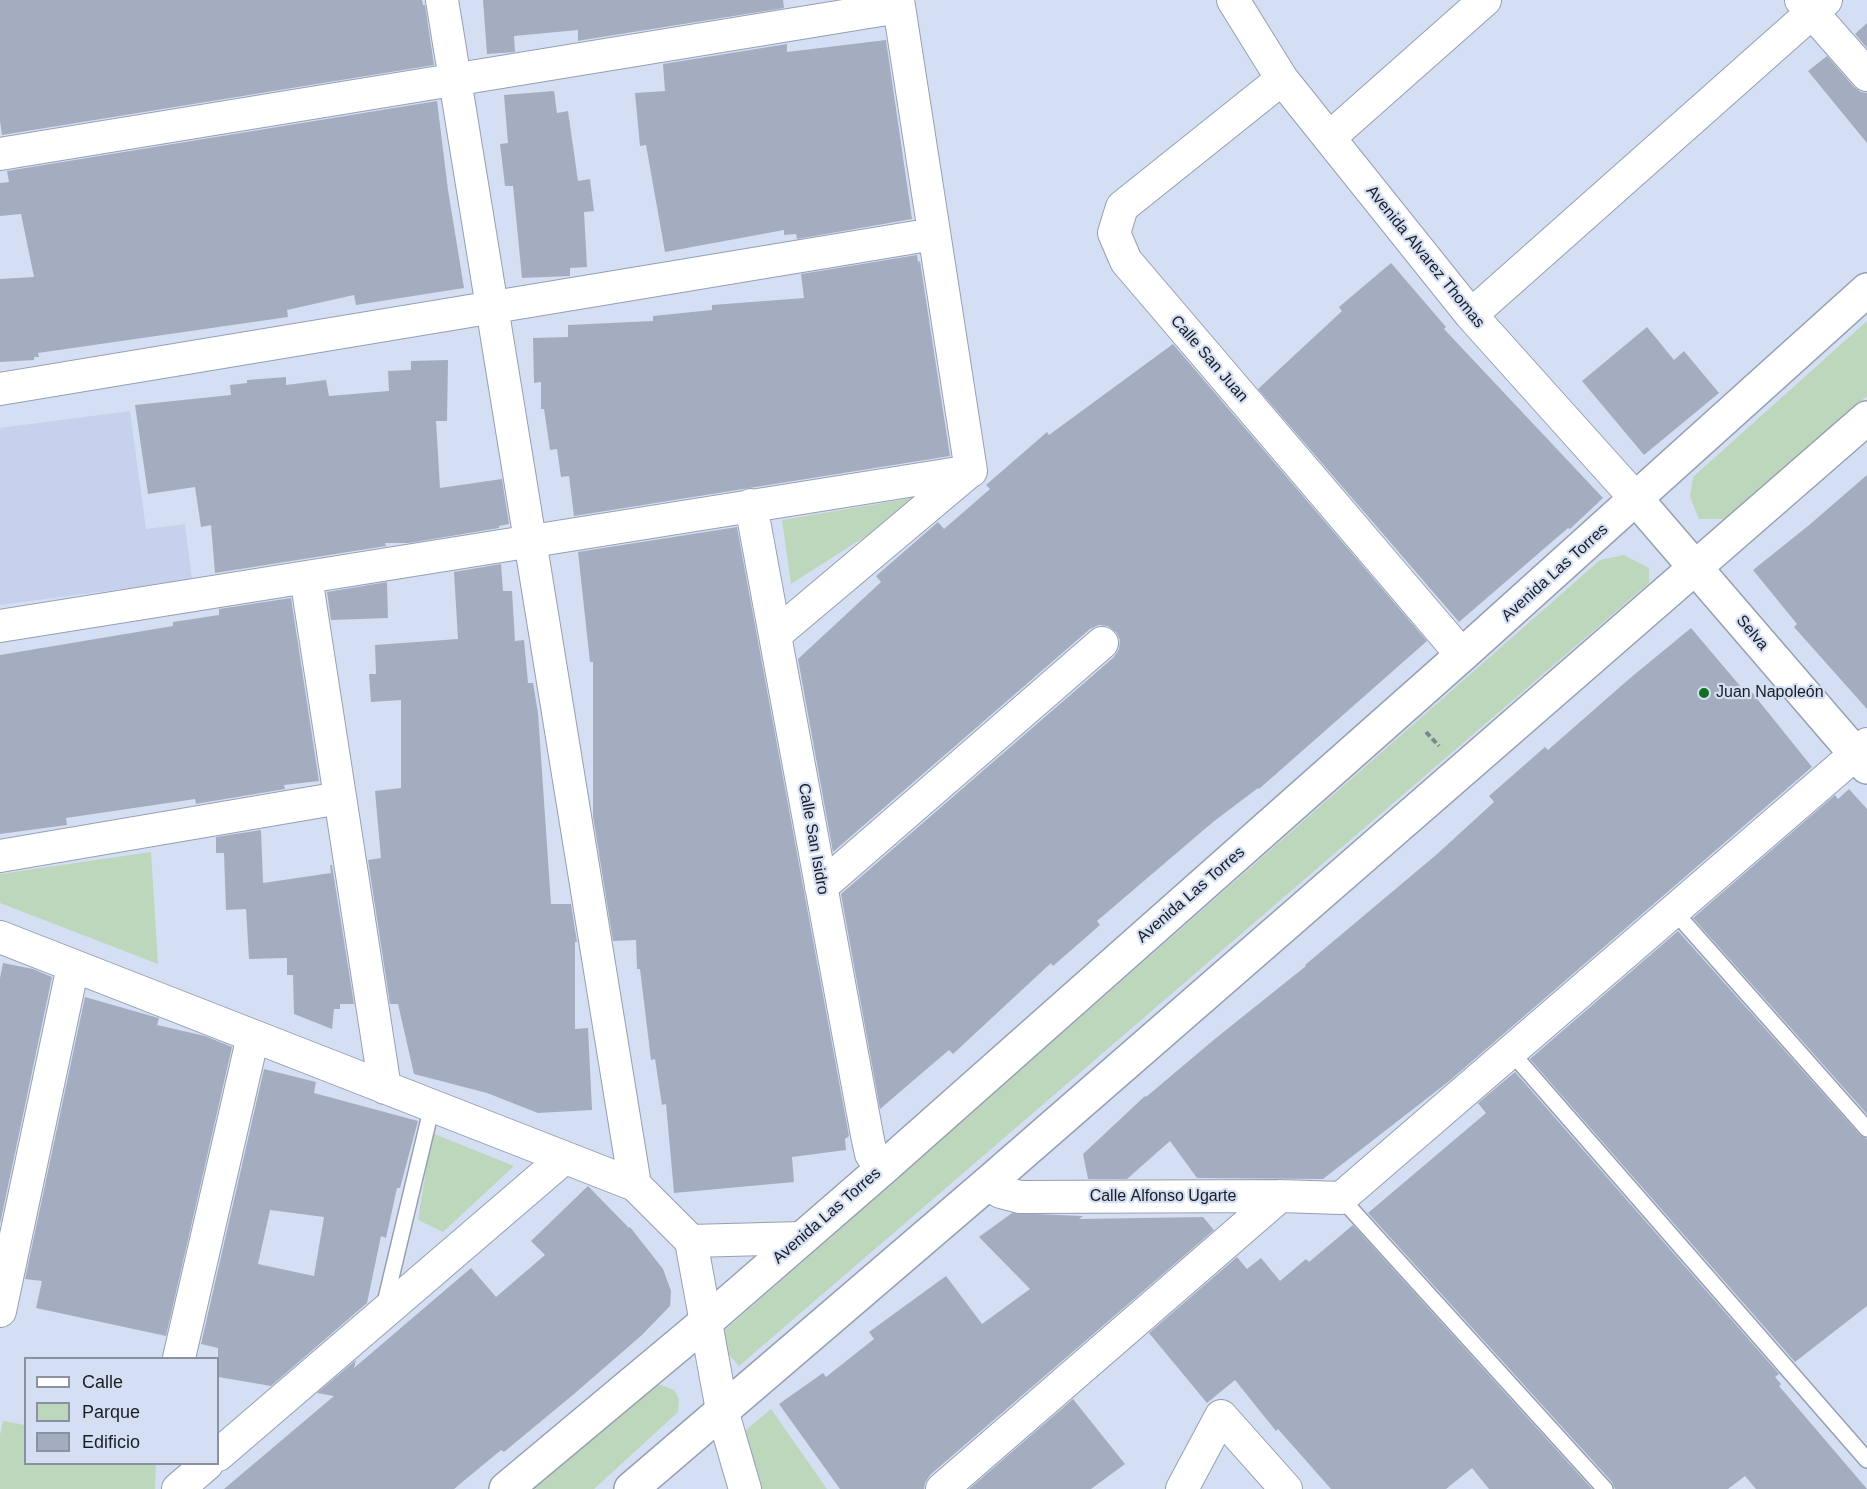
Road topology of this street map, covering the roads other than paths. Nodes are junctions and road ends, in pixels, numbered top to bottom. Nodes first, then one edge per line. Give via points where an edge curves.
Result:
1 (442, 0) edge
2 (1233, 0) edge
3 (1485, 0) edge
4 (898, 4) edge
5 (1813, 4) edge
6 (1867, 75) edge
7 (455, 79) junction
8 (1282, 79) junction
9 (1329, 138) junction
10 (0, 154) edge
11 (934, 234) junction
12 (1867, 290) edge
13 (492, 307) junction
14 (1471, 315) junction
15 (0, 389) edge
16 (1867, 418) edge
17 (971, 471) junction
18 (1637, 500) junction
19 (751, 505) junction
20 (530, 541) junction
21 (1695, 566) junction
22 (306, 577) junction
23 (0, 626) edge
24 (775, 635) junction
25 (1102, 643) dead end
26 (1462, 655) junction
27 (1863, 755) edge
28 (340, 798) junction
29 (0, 856) edge
30 (821, 887) junction
31 (1674, 911) junction
32 (0, 937) edge
33 (73, 966) junction
34 (253, 1036) junction
35 (1511, 1052) junction
36 (385, 1088) junction
37 (432, 1106) junction
38 (1867, 1129) edge
39 (564, 1158) junction
40 (882, 1169) junction
41 (987, 1184) junction
42 (635, 1185) junction
43 (1280, 1196) junction
44 (1341, 1198) junction
45 (802, 1238) junction
46 (691, 1241) junction
47 (0, 1311) edge
48 (383, 1313) junction
49 (707, 1320) junction
50 (178, 1357) edge
51 (722, 1410) junction
52 (219, 1454) edge
53 (1867, 1460) edge
54 (168, 1465) edge
55 (206, 1465) edge
56 (169, 1489) edge
57 (178, 1489) edge
58 (506, 1489) edge
59 (631, 1489) edge
60 (745, 1489) edge
61 (942, 1489) edge
62 (1182, 1489) edge
63 (1286, 1489) edge
64 (1605, 1489) edge

1 - 7 street
2 - 8 street, Avenida Alvarez Thomas
3 - 9 street
4 - 7 street
4 - 11 street
5 - 6 street
5 - 14 street
7 - 10 street
7 - 13 street
8 - 9 street, Avenida Alvarez Thomas
8 - 26 street, Calle San Juan via 1122,207 1114,233 1126,261
9 - 14 street, Avenida Alvarez Thomas
11 - 13 street
11 - 17 street
12 - 18 street, Avenida Las Torres
13 - 15 street
13 - 20 street
14 - 18 street, Avenida Alvarez Thomas
16 - 21 street
17 - 19 street
17 - 24 street
18 - 21 street, Selva
18 - 26 street, Avenida Las Torres
19 - 20 street
19 - 24 street, Calle San Isidro
20 - 22 street
20 - 42 street
21 - 27 street, Selva
21 - 41 street
22 - 23 street
22 - 28 street
24 - 30 street, Calle San Isidro
25 - 30 street
26 - 40 street, Avenida Las Torres
27 - 31 street
28 - 29 street
28 - 36 street
30 - 40 street, Calle San Isidro via 867,1135 872,1154
31 - 35 street
31 - 38 lane
32 - 33 street
33 - 34 street
33 - 47 street
34 - 36 street
34 - 50 street
35 - 44 street
35 - 53 lane
36 - 37 street
37 - 39 street
37 - 48 lane
39 - 42 street
39 - 48 street
40 - 45 street, Avenida Las Torres
41 - 43 street, Calle Alfonso Ugarte via 1020,1197
41 - 51 street
42 - 46 street
43 - 44 street, Calle Alfonso Ugarte
43 - 61 street
44 - 64 lane
45 - 46 street
45 - 49 street, Avenida Las Torres
46 - 49 street
48 - 52 street
49 - 51 street
49 - 58 street, Avenida Las Torres
51 - 59 street
51 - 60 street
54 - 56 street
55 - 57 street
62 - 63 street via 1221,1416

